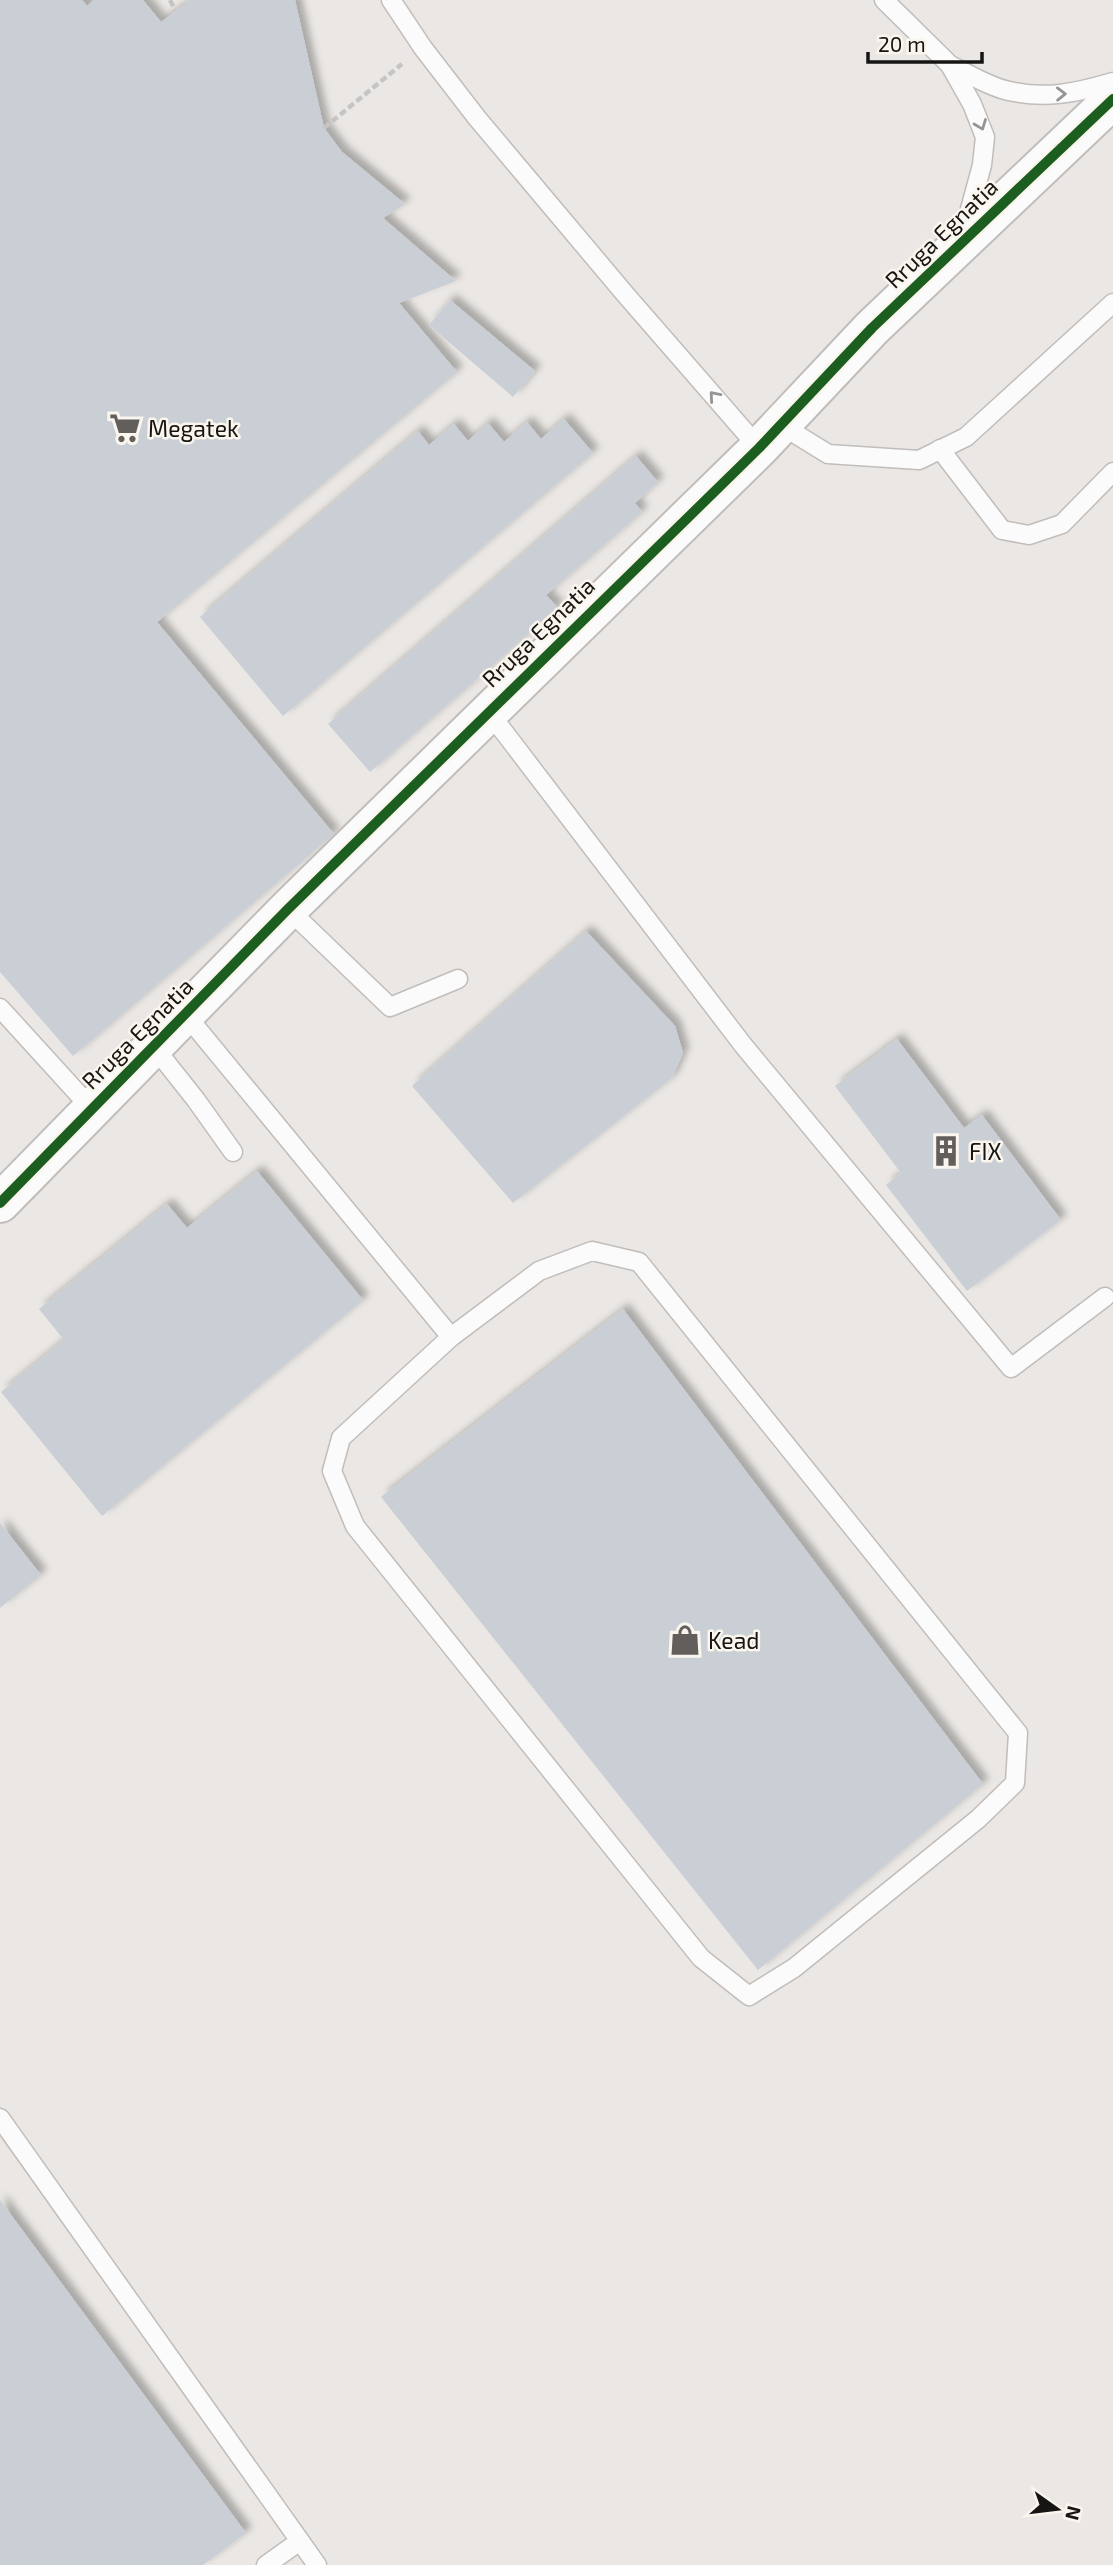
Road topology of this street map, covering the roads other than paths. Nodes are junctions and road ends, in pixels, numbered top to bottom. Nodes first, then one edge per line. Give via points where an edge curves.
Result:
1 (391, 0) edge
2 (884, 0) edge
3 (950, 65) junction
4 (1113, 82) edge
5 (1113, 99) edge
6 (961, 242) junction
7 (1113, 303) edge
8 (770, 436) junction
9 (940, 449) junction
10 (1113, 472) edge
11 (488, 710) junction
12 (288, 909) junction
13 (458, 979) dead end
14 (0, 1008) edge
15 (186, 1015) junction
16 (154, 1047) junction
17 (92, 1109) junction
18 (233, 1152) dead end
19 (0, 1203) edge
20 (1105, 1297) dead end
21 (451, 1337) junction
22 (0, 2118) edge
23 (300, 2541) junction
24 (266, 2565) edge
25 (317, 2565) edge

8 -> 1 lane via 625,295 477,118
2 - 3 lane
3 -> 4 lane via 1003,90 1035,94 1075,94
3 -> 6 lane via 985,137 982,166
5 - 6 main road, Rruga Egnatia
6 - 8 main road, Rruga Egnatia
7 - 9 lane via 966,437
8 - 9 lane via 828,454 919,460
8 - 11 main road, Rruga Egnatia
9 - 10 lane via 1002,530 1029,535 1062,524
11 - 12 main road, Rruga Egnatia
11 - 20 lane via 743,1045 1011,1368
12 - 13 lane via 390,1007
12 - 15 main road, Rruga Egnatia
14 - 17 lane
15 - 16 main road, Rruga Egnatia
15 - 21 lane
16 - 17 main road, Rruga Egnatia
16 - 18 lane
17 - 19 main road, Rruga Egnatia
21 - 21 lane via 341,1438 332,1471 355,1526 701,1958 749,1996 794,1968 1015,1783 1018,1733 639,1262 592,1251 539,1271
22 - 23 lane
23 - 24 lane
23 - 25 lane

